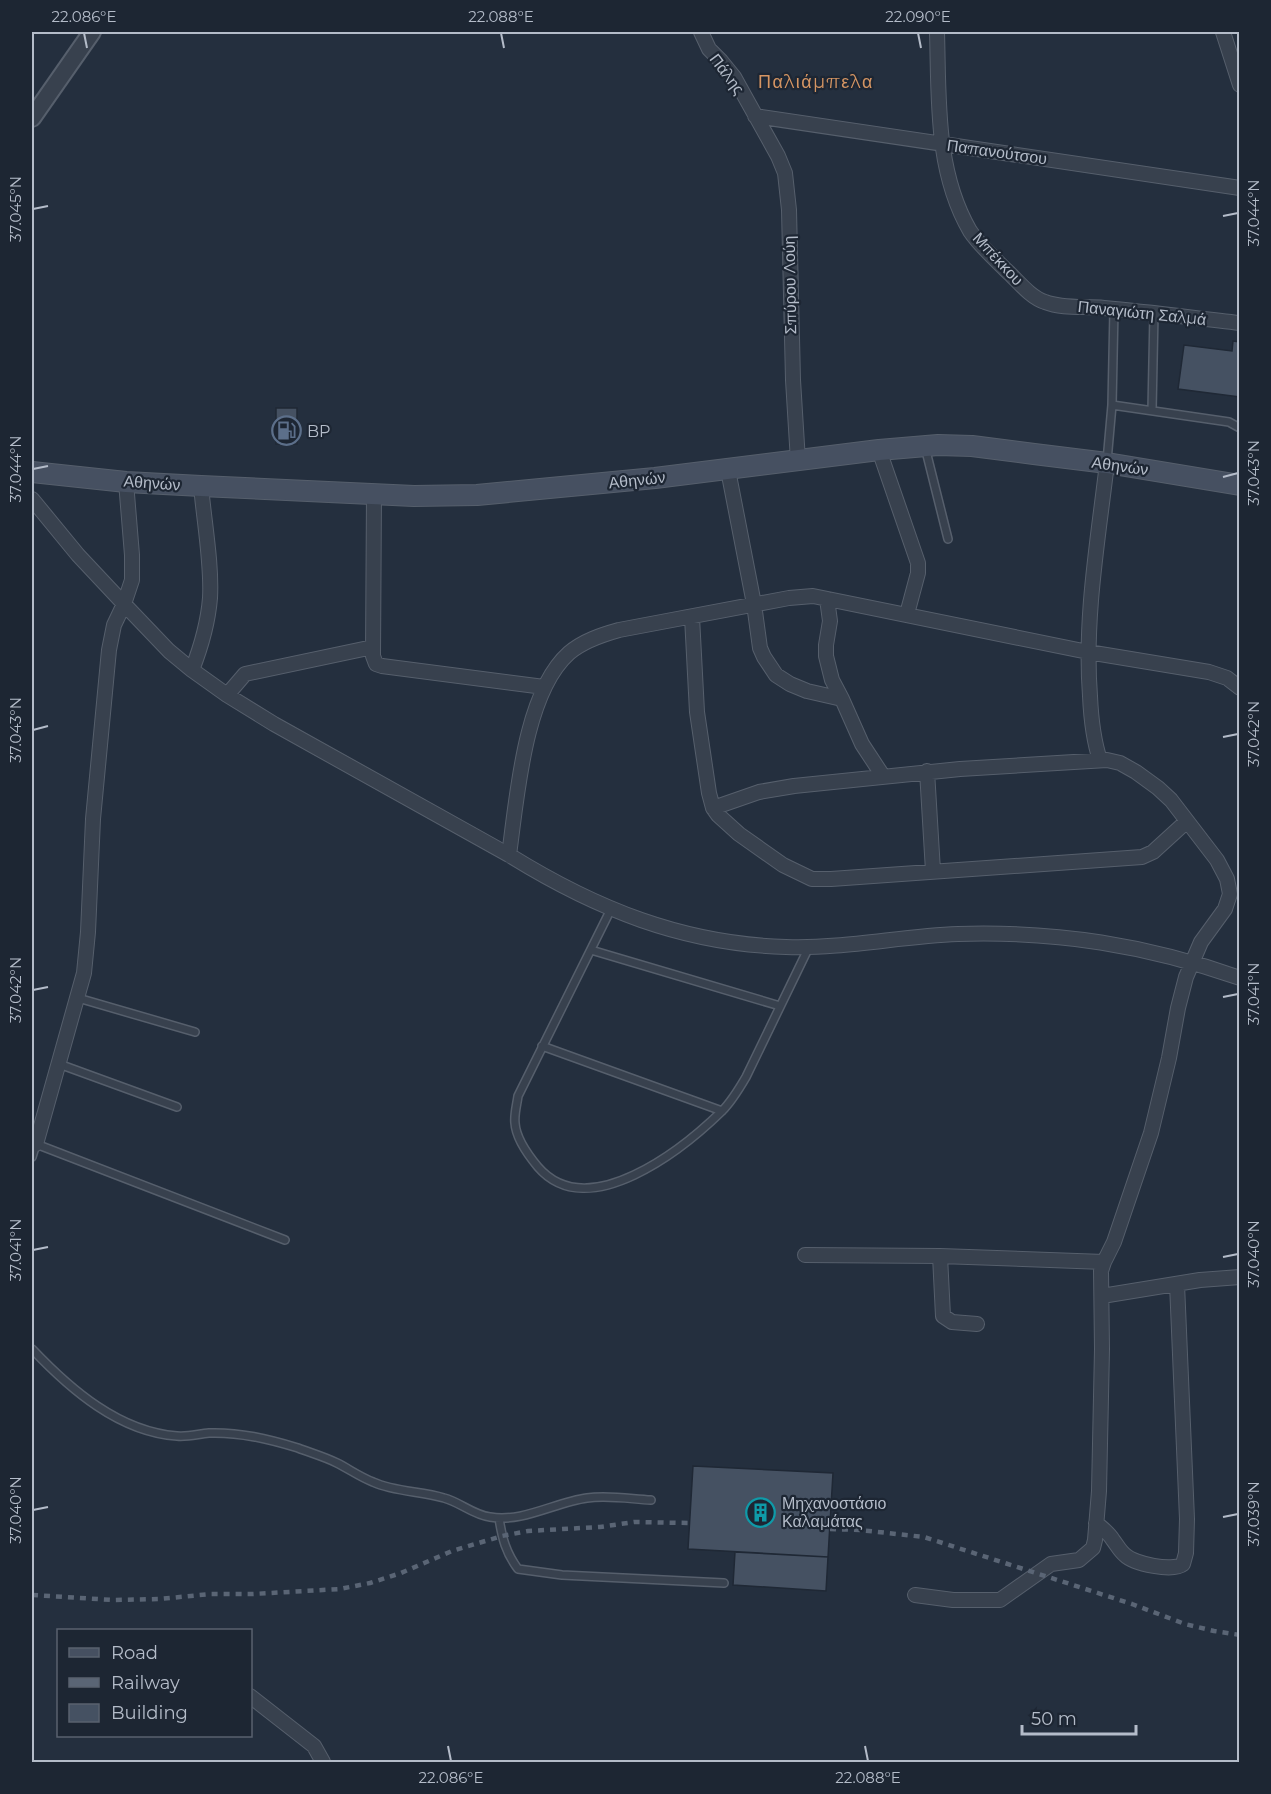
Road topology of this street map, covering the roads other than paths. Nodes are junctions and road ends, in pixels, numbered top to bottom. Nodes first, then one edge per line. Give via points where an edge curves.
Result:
1 (92, 32) edge
2 (701, 32) edge
3 (937, 32) edge
4 (1223, 32) edge
5 (1239, 85) edge
6 (755, 116) junction
7 (32, 118) edge
8 (943, 144) junction
9 (1239, 188) edge
10 (1044, 302) joint
11 (1114, 309) junction
12 (1154, 313) junction
13 (1239, 323) edge
14 (1112, 405) junction
15 (1152, 410) junction
16 (1239, 428) edge
17 (924, 445) junction
18 (879, 450) junction
19 (798, 461) junction
20 (1107, 463) junction
21 (728, 470) junction
22 (32, 472) edge
23 (126, 482) junction
24 (1239, 485) edge
25 (201, 486) junction
26 (374, 494) junction
27 (32, 499) edge
28 (948, 539) dead end
29 (827, 599) junction
30 (124, 604) junction
31 (754, 604) junction
32 (907, 614) junction
33 (692, 617) junction
34 (374, 647) junction
35 (1088, 652) junction
36 (192, 670) junction
37 (544, 687) junction
38 (1239, 688) edge
39 (226, 695) junction
40 (842, 699) junction
41 (1100, 760) junction
42 (927, 771) junction
43 (883, 776) junction
44 (713, 808) junction
45 (1187, 821) junction
46 (509, 855) junction
47 (933, 871) junction
48 (611, 909) junction
49 (809, 946) junction
50 (591, 950) junction
51 (1191, 963) junction
52 (1239, 978) edge
53 (78, 998) junction
54 (780, 1006) junction
55 (195, 1032) dead end
56 (542, 1046) junction
57 (59, 1064) junction
58 (177, 1107) dead end
59 (722, 1111) junction
60 (36, 1144) junction
61 (32, 1158) edge
62 (285, 1240) dead end
63 (805, 1256) dead end
64 (940, 1256) junction
65 (1104, 1262) junction
66 (1239, 1277) edge
67 (1177, 1284) junction
68 (1102, 1296) junction
69 (977, 1324) dead end
70 (32, 1349) edge
71 (651, 1500) dead end
72 (499, 1518) junction
73 (1096, 1523) junction
74 (724, 1583) dead end
75 (915, 1595) dead end
76 (252, 1698) edge
77 (323, 1762) edge

1 - 7 street
2 - 6 street, Πάλης via 709,49 734,77
3 - 8 street, Μπέκκου
4 - 5 street
6 - 8 street, Παπανούτσου
6 - 19 street, Σπύρου Λούη via 778,156 788,193
8 - 9 street, Παπανούτσου
8 - 10 street, Μπέκκου via 951,186 971,231 987,252
10 - 11 street, Παναγιώτη Σαλμά
11 - 12 street, Παναγιώτη Σαλμά
11 - 14 lane
12 - 13 street, Παναγιώτη Σαλμά
12 - 15 lane
14 - 15 lane
14 - 20 lane
15 - 16 lane via 1229,422
17 - 18 main road, Αθηνών
17 - 20 main road, Αθηνών via 972,446
17 - 28 lane
18 - 19 main road, Αθηνών
18 - 32 street via 918,562
19 - 21 main road, Αθηνών
20 - 24 main road, Αθηνών
20 - 35 street
21 - 26 main road, Αθηνών via 477,495
21 - 31 street
22 - 23 main road, Αθηνών
23 - 25 main road, Αθηνών
23 - 30 street via 132,570
25 - 26 main road, Αθηνών
25 - 36 street via 210,583 201,646
26 - 34 street
27 - 30 street
29 - 31 street via 801,596
29 - 32 street
29 - 40 street via 830,621 826,656
30 - 36 street
30 - 53 street via 109,650 93,819 87,947
31 - 33 street
31 - 40 street via 760,648 776,675 807,691
32 - 35 street
33 - 37 street via 626,628 580,644 552,671
33 - 44 street via 697,712
34 - 37 street via 375,662 382,666
34 - 39 street via 245,674
35 - 38 street via 1209,672 1227,678
35 - 41 street via 1092,724
36 - 39 street
37 - 46 street via 525,752
39 - 46 street
40 - 43 street via 865,749
41 - 42 street
41 - 45 street via 1113,761 1136,772 1158,788
42 - 43 street
42 - 47 street
43 - 44 street via 777,788
44 - 47 street via 768,855 812,879
45 - 47 street via 1142,857
45 - 51 street via 1224,873 1230,894 1226,909
46 - 48 street
48 - 49 street via 695,936 757,945
48 - 50 lane
49 - 51 street via 958,934 1027,934 1097,940
49 - 54 lane
50 - 54 lane
50 - 56 lane
51 - 52 street
51 - 65 street via 1151,1133
53 - 55 lane
53 - 57 street
54 - 59 lane via 746,1077
56 - 59 lane
56 - 59 lane via 518,1096 515,1124 525,1152 542,1171 564,1186 592,1189 622,1181 677,1149
57 - 58 lane
57 - 60 street
60 - 61 lane
60 - 62 lane
63 - 64 street
64 - 65 street
64 - 69 street via 944,1316 952,1322
65 - 68 street
66 - 67 street
67 - 68 street
67 - 73 street via 1187,1519 1183,1564 1169,1568 1132,1560
68 - 73 street
70 - 72 lane via 81,1394 139,1428 179,1437 240,1434 272,1440 334,1461 373,1482 443,1497
71 - 72 lane via 586,1498
72 - 74 lane via 508,1556 518,1569 562,1575
73 - 75 street via 1089,1554 1074,1562 1051,1564 1000,1600
76 - 77 street via 314,1746

